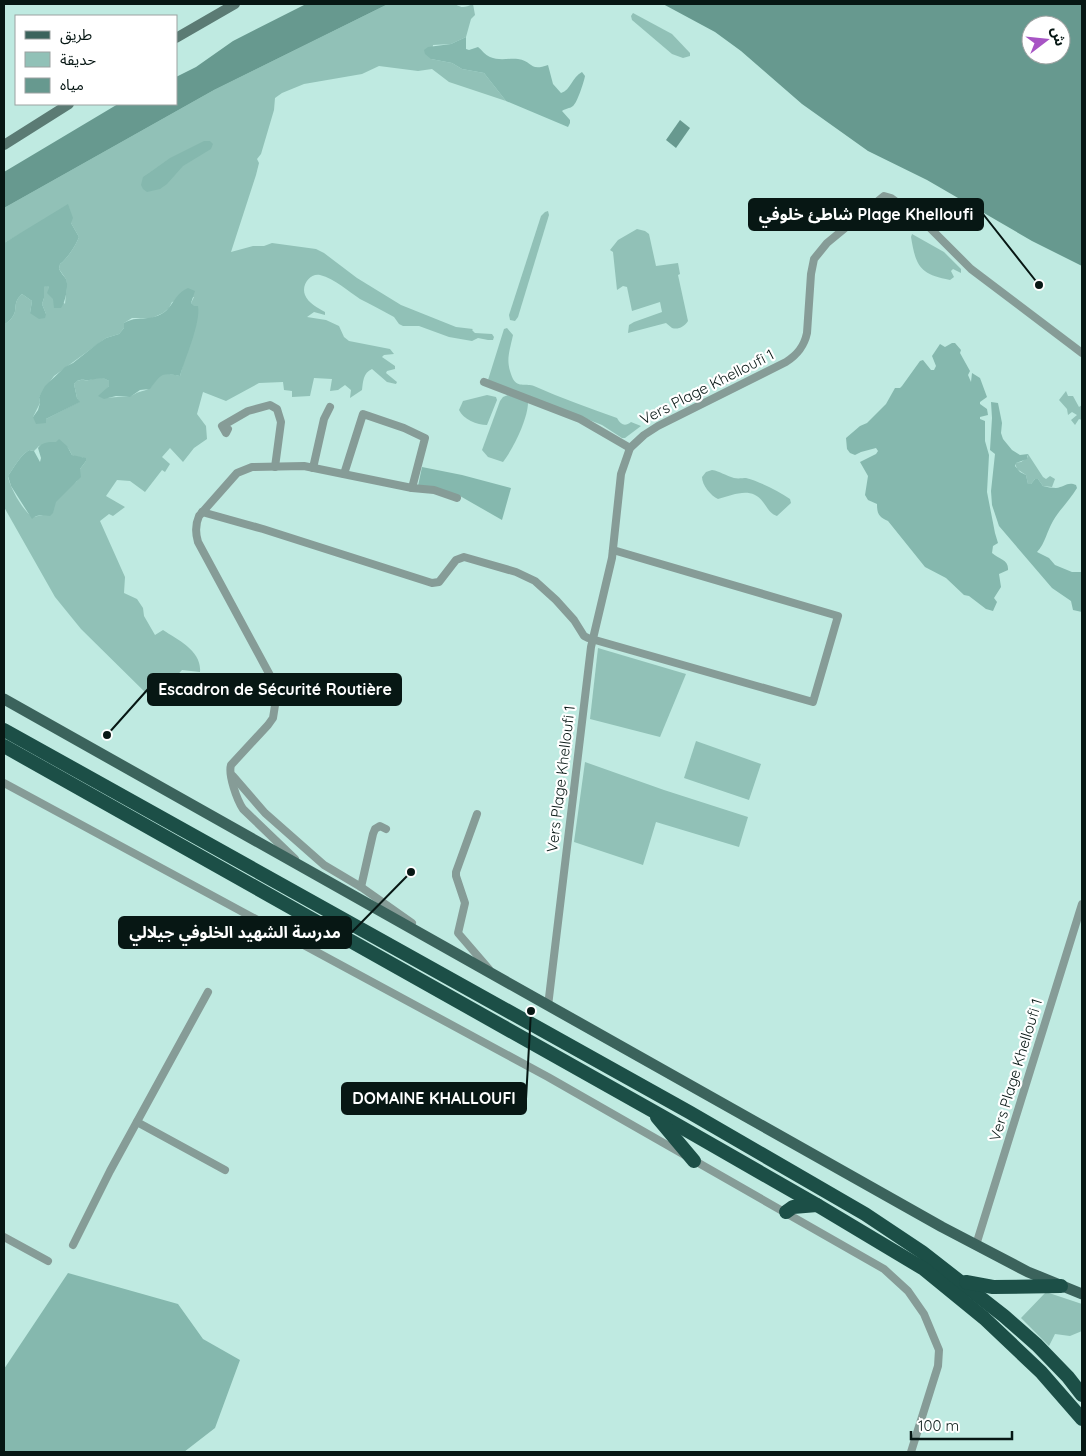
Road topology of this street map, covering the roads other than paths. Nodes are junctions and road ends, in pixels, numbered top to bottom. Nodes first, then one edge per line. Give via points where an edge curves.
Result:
1 (235, 4) edge
2 (178, 37) edge
3 (67, 105) edge
4 (4, 144) edge
5 (1082, 353) edge
6 (484, 382) dead end
7 (330, 407) dead end
8 (228, 430) dead end
9 (630, 448) junction
10 (276, 467) junction
11 (313, 468) junction
12 (344, 474) junction
13 (412, 488) junction
14 (456, 498) dead end
15 (202, 512) junction
16 (613, 550) junction
17 (592, 639) junction
18 (4, 699) edge
19 (4, 730) edge
20 (4, 746) edge
21 (230, 772) junction
22 (4, 783) edge
23 (476, 814) dead end
24 (386, 829) dead end
25 (271, 838) junction
26 (294, 838) junction
27 (310, 873) junction
28 (361, 887) junction
29 (1082, 904) edge
30 (448, 949) junction
31 (496, 976) junction
32 (208, 992) dead end
33 (548, 1006) junction
34 (648, 1108) junction
35 (137, 1122) junction
36 (694, 1161) junction
37 (225, 1170) dead end
38 (817, 1205) junction
39 (786, 1212) junction
40 (4, 1237) edge
41 (73, 1245) dead end
42 (976, 1245) junction
43 (48, 1261) dead end
44 (960, 1280) junction
45 (1061, 1286) junction
46 (1018, 1288) junction
47 (1082, 1294) edge
48 (1004, 1316) junction
49 (1082, 1394) edge
50 (1082, 1419) edge
51 (911, 1452) edge

1 - 2 street
3 - 4 street
5 - 9 street, Vers Plage Khelloufi 1 via 966,266 920,220 884,196 827,243 814,259 807,333 798,352 786,362 651,430
6 - 9 street via 580,419
7 - 11 street via 324,418
8 - 10 street via 226,433 222,426 248,412 270,405 277,409 281,422
9 - 16 street, Vers Plage Khelloufi 1 via 621,474
10 - 11 street
10 - 15 street via 252,467 237,473
11 - 12 street
12 - 13 street
12 - 13 street via 363,414 425,438
13 - 14 street via 434,490
15 - 17 street via 432,583 439,582 456,560 464,557 516,572 535,581 563,608 584,636
15 - 21 street via 196,528 198,542 267,667 276,692 273,718 231,764
16 - 17 street, Vers Plage Khelloufi 1
16 - 17 street via 838,616 813,702
17 - 33 street, Vers Plage Khelloufi 1
18 - 27 main road
19 - 44 highway via 689,1112 865,1214
20 - 34 highway
21 - 25 street via 241,807
21 - 26 street via 265,813
22 - 36 street via 548,1077
23 - 31 street via 456,872 465,903 458,933
24 - 28 street via 380,826 375,829
25 - 26 street
25 - 27 street
26 - 28 street via 324,865
27 - 30 main road
28 - 30 street
29 - 42 street, Vers Plage Khelloufi 1
30 - 31 main road
31 - 33 main road
32 - 35 street
33 - 42 main road
34 - 36 highway
34 - 38 highway
35 - 37 street
35 - 41 street
36 - 39 street
38 - 39 highway
38 - 50 highway via 931,1276 984,1318 1041,1372
39 - 51 street via 884,1269 908,1291 924,1314 939,1350 938,1366
40 - 43 street
42 - 45 main road
44 - 46 highway via 986,1287
44 - 48 highway
45 - 46 highway
45 - 47 main road
46 - 48 highway via 1003,1300
48 - 49 highway via 1068,1376

